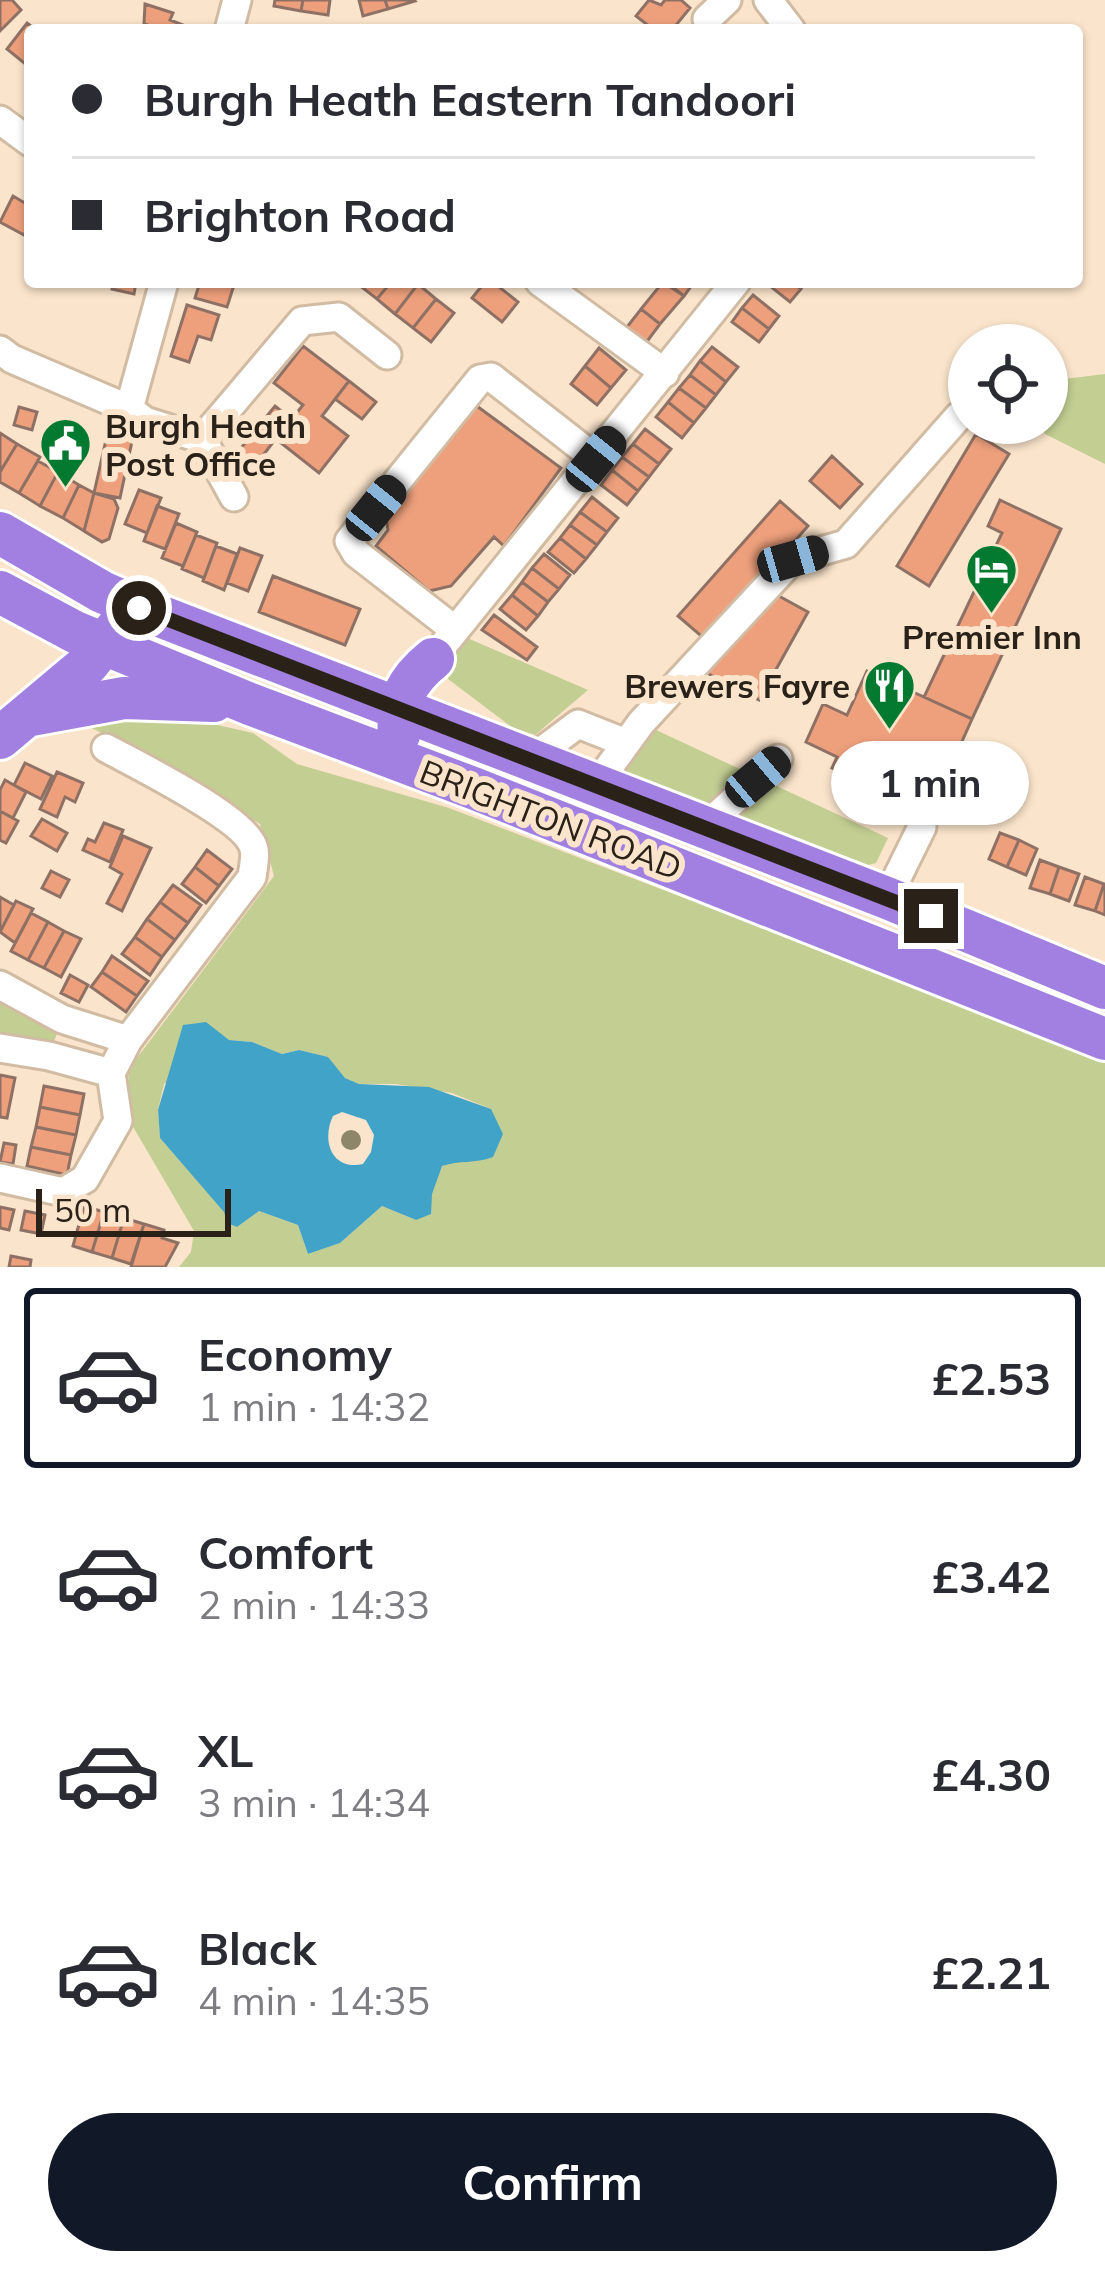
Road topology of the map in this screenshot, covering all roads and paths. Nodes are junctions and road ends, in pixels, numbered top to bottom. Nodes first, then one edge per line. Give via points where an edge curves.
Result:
1 (768, 0) edge
2 (786, 24) edge
3 (162, 288) edge
4 (547, 288) edge
5 (731, 288) edge
6 (0, 350) edge
7 (387, 355) dead end
8 (664, 373) junction
9 (129, 409) junction
10 (948, 428) edge
11 (202, 440) junction
12 (596, 459) junction
13 (234, 497) dead end
14 (0, 533) edge
15 (120, 600) junction
16 (15, 601) edge
17 (106, 645) junction
18 (444, 645) junction
19 (250, 704) junction
20 (398, 710) junction
21 (16, 726) edge
22 (479, 740) junction
23 (626, 743) junction
24 (106, 748) dead end
25 (531, 760) junction
26 (778, 760) dead end
27 (410, 764) junction
28 (596, 784) junction
29 (704, 826) junction
30 (922, 827) dead end
31 (887, 898) junction
32 (0, 985) edge
33 (1105, 988) edge
34 (62, 1019) junction
35 (1105, 1039) edge
36 (128, 1040) junction
37 (0, 1048) edge
38 (49, 1056) junction
39 (110, 1073) junction
40 (0, 1178) edge

1 - 2 street
3 - 9 street
4 - 8 street
5 - 8 street
6 - 9 street
7 - 11 street via 339,317 302,321
8 - 12 street
9 - 11 street
10 - 23 street via 846,544 793,559
11 - 13 street
12 - 18 street
12 - 18 street via 491,377 480,379 350,541
14 - 15 highway, BRIGHTON ROAD
15 - 17 highway
15 - 20 highway, BRIGHTON ROAD
16 - 17 highway, BRIGHTON ROAD
16 - 21 highway via 52,656 48,684
17 - 19 highway, BRIGHTON ROAD
17 - 21 highway
18 - 20 highway via 413,675
18 - 22 highway via 431,690
19 - 21 highway via 124,698
19 - 27 highway, BRIGHTON ROAD
20 - 22 highway, BRIGHTON ROAD
20 - 27 highway
22 - 25 highway, BRIGHTON ROAD
23 - 25 street via 578,724
23 - 28 street
24 - 36 street via 177,786 244,832 254,849 252,877
25 - 28 highway, BRIGHTON ROAD
26 - 29 street
27 - 35 highway, BRIGHTON ROAD
28 - 29 highway, BRIGHTON ROAD
29 - 31 highway, BRIGHTON ROAD
30 - 31 street
31 - 33 highway, BRIGHTON ROAD
32 - 34 street
34 - 36 street
34 - 38 street
36 - 39 street
37 - 38 street
38 - 39 street
39 - 40 street via 118,1121 85,1179 63,1192

